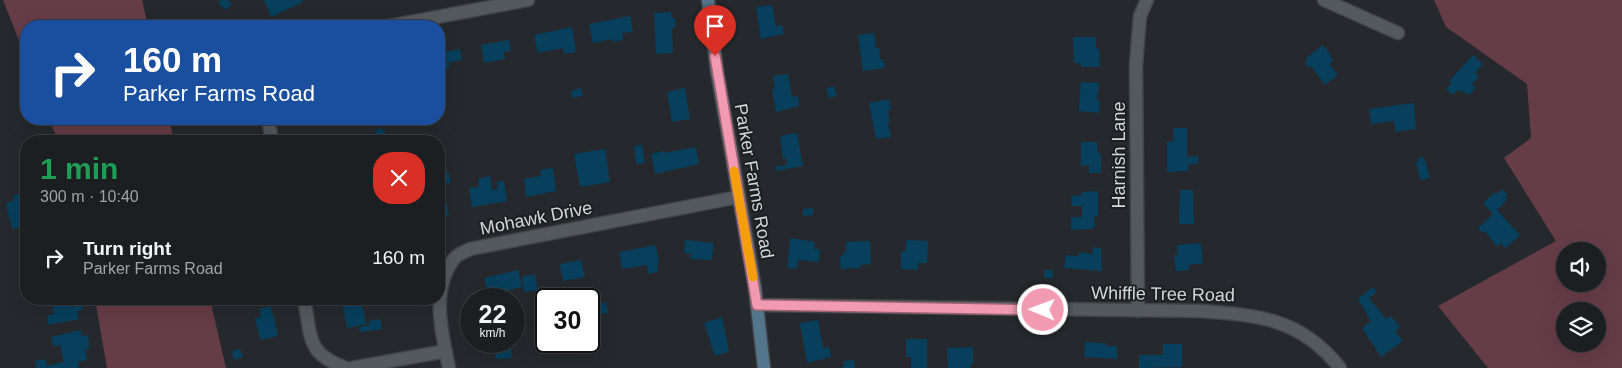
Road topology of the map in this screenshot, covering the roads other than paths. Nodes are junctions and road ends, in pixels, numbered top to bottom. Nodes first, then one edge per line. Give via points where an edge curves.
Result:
1 (528, 0) edge
2 (708, 0) edge
3 (1147, 0) edge
4 (1324, 0) edge
5 (421, 20) edge
6 (1398, 33) dead end
7 (738, 197) junction
8 (445, 276) edge
9 (305, 305) edge
10 (440, 305) edge
11 (757, 305) junction
12 (1138, 311) junction
13 (446, 351) junction
14 (346, 368) edge
15 (352, 368) edge
16 (449, 368) edge
17 (764, 368) edge
18 (1340, 368) edge

1 - 5 street
2 - 7 street, Parker Farms Road
3 - 12 street, Harnish Lane via 1140,16 1136,65
4 - 6 street
7 - 8 street, Mohawk Drive via 470,249 455,257
7 - 11 street, Parker Farms Road
9 - 14 street via 314,349 328,361
10 - 13 street, Mohawk Drive
11 - 12 street, Whiffle Tree Road
11 - 17 street, Parker Farms Road
12 - 18 street, Whiffle Tree Road via 1252,314 1292,328 1312,341
13 - 15 street
13 - 16 street, Mohawk Drive

